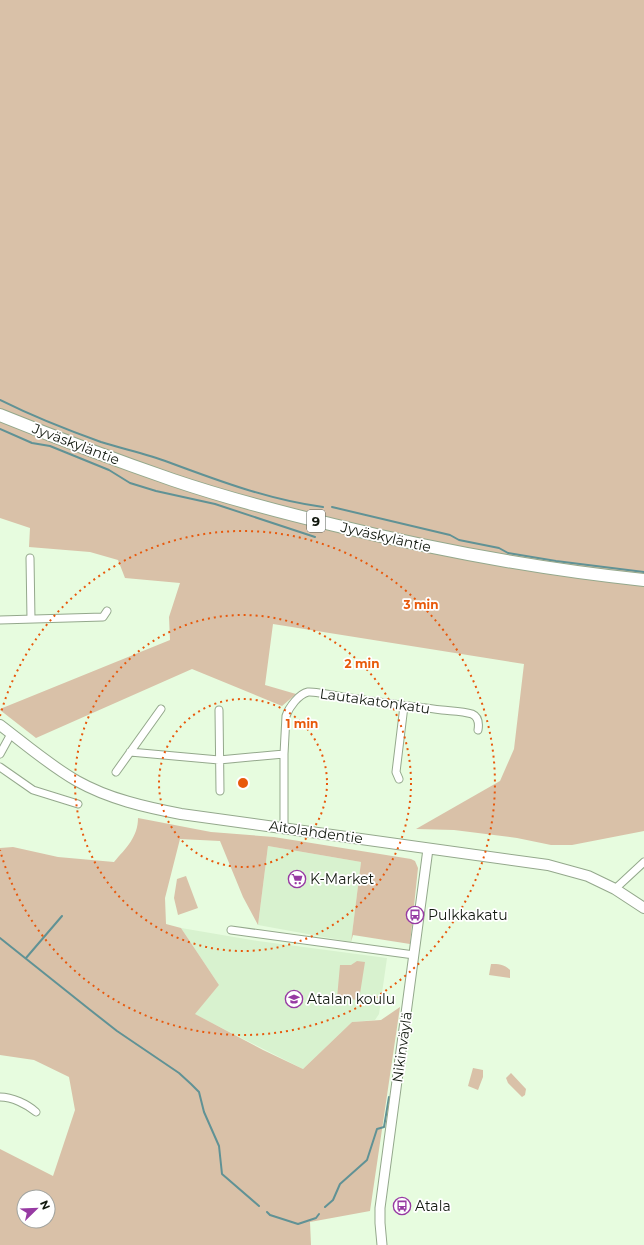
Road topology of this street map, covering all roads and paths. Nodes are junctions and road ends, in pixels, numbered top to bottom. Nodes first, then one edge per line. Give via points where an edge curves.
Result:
1 (0, 416) edge
2 (30, 558) dead end
3 (644, 580) edge
4 (107, 611) dead end
5 (31, 619) junction
6 (0, 620) edge
7 (404, 706) junction
8 (162, 709) dead end
9 (219, 710) dead end
10 (0, 725) edge
11 (478, 730) dead end
12 (11, 734) junction
13 (130, 752) junction
14 (0, 754) edge
15 (284, 754) junction
16 (219, 760) junction
17 (0, 767) edge
18 (116, 772) dead end
19 (399, 779) dead end
20 (220, 791) dead end
21 (78, 804) dead end
22 (284, 828) junction
23 (428, 849) junction
24 (644, 862) edge
25 (615, 889) junction
26 (644, 908) edge
27 (231, 930) dead end
28 (414, 955) junction
29 (0, 1097) edge
30 (36, 1112) dead end
31 (382, 1245) edge

1 - 3 highway, Jyväskyläntie / 9 via 173,480 266,508 397,541 565,571
2 - 5 street
4 - 5 street via 103,617
5 - 6 street
7 - 11 street, Lautakatonkatu via 472,714 478,721
7 - 15 street, Lautakatonkatu via 308,692 303,694 288,710 286,716
7 - 19 street via 396,772
8 - 13 street
9 - 16 street
10 - 12 main road, Aitolahdentie
12 - 14 street
12 - 22 main road, Aitolahdentie via 76,781 120,800 181,814
13 - 16 street
13 - 18 street
15 - 16 street
15 - 22 street, Lautakatonkatu
16 - 20 street
17 - 21 street via 33,790
22 - 23 main road, Aitolahdentie
23 - 25 main road, Aitolahdentie via 548,865 588,876
23 - 28 street, Nikinväylä
24 - 25 street
25 - 26 main road, Aitolahdentie
27 - 28 street
28 - 31 street, Nikinväylä via 380,1208
29 - 30 street via 30,1107

